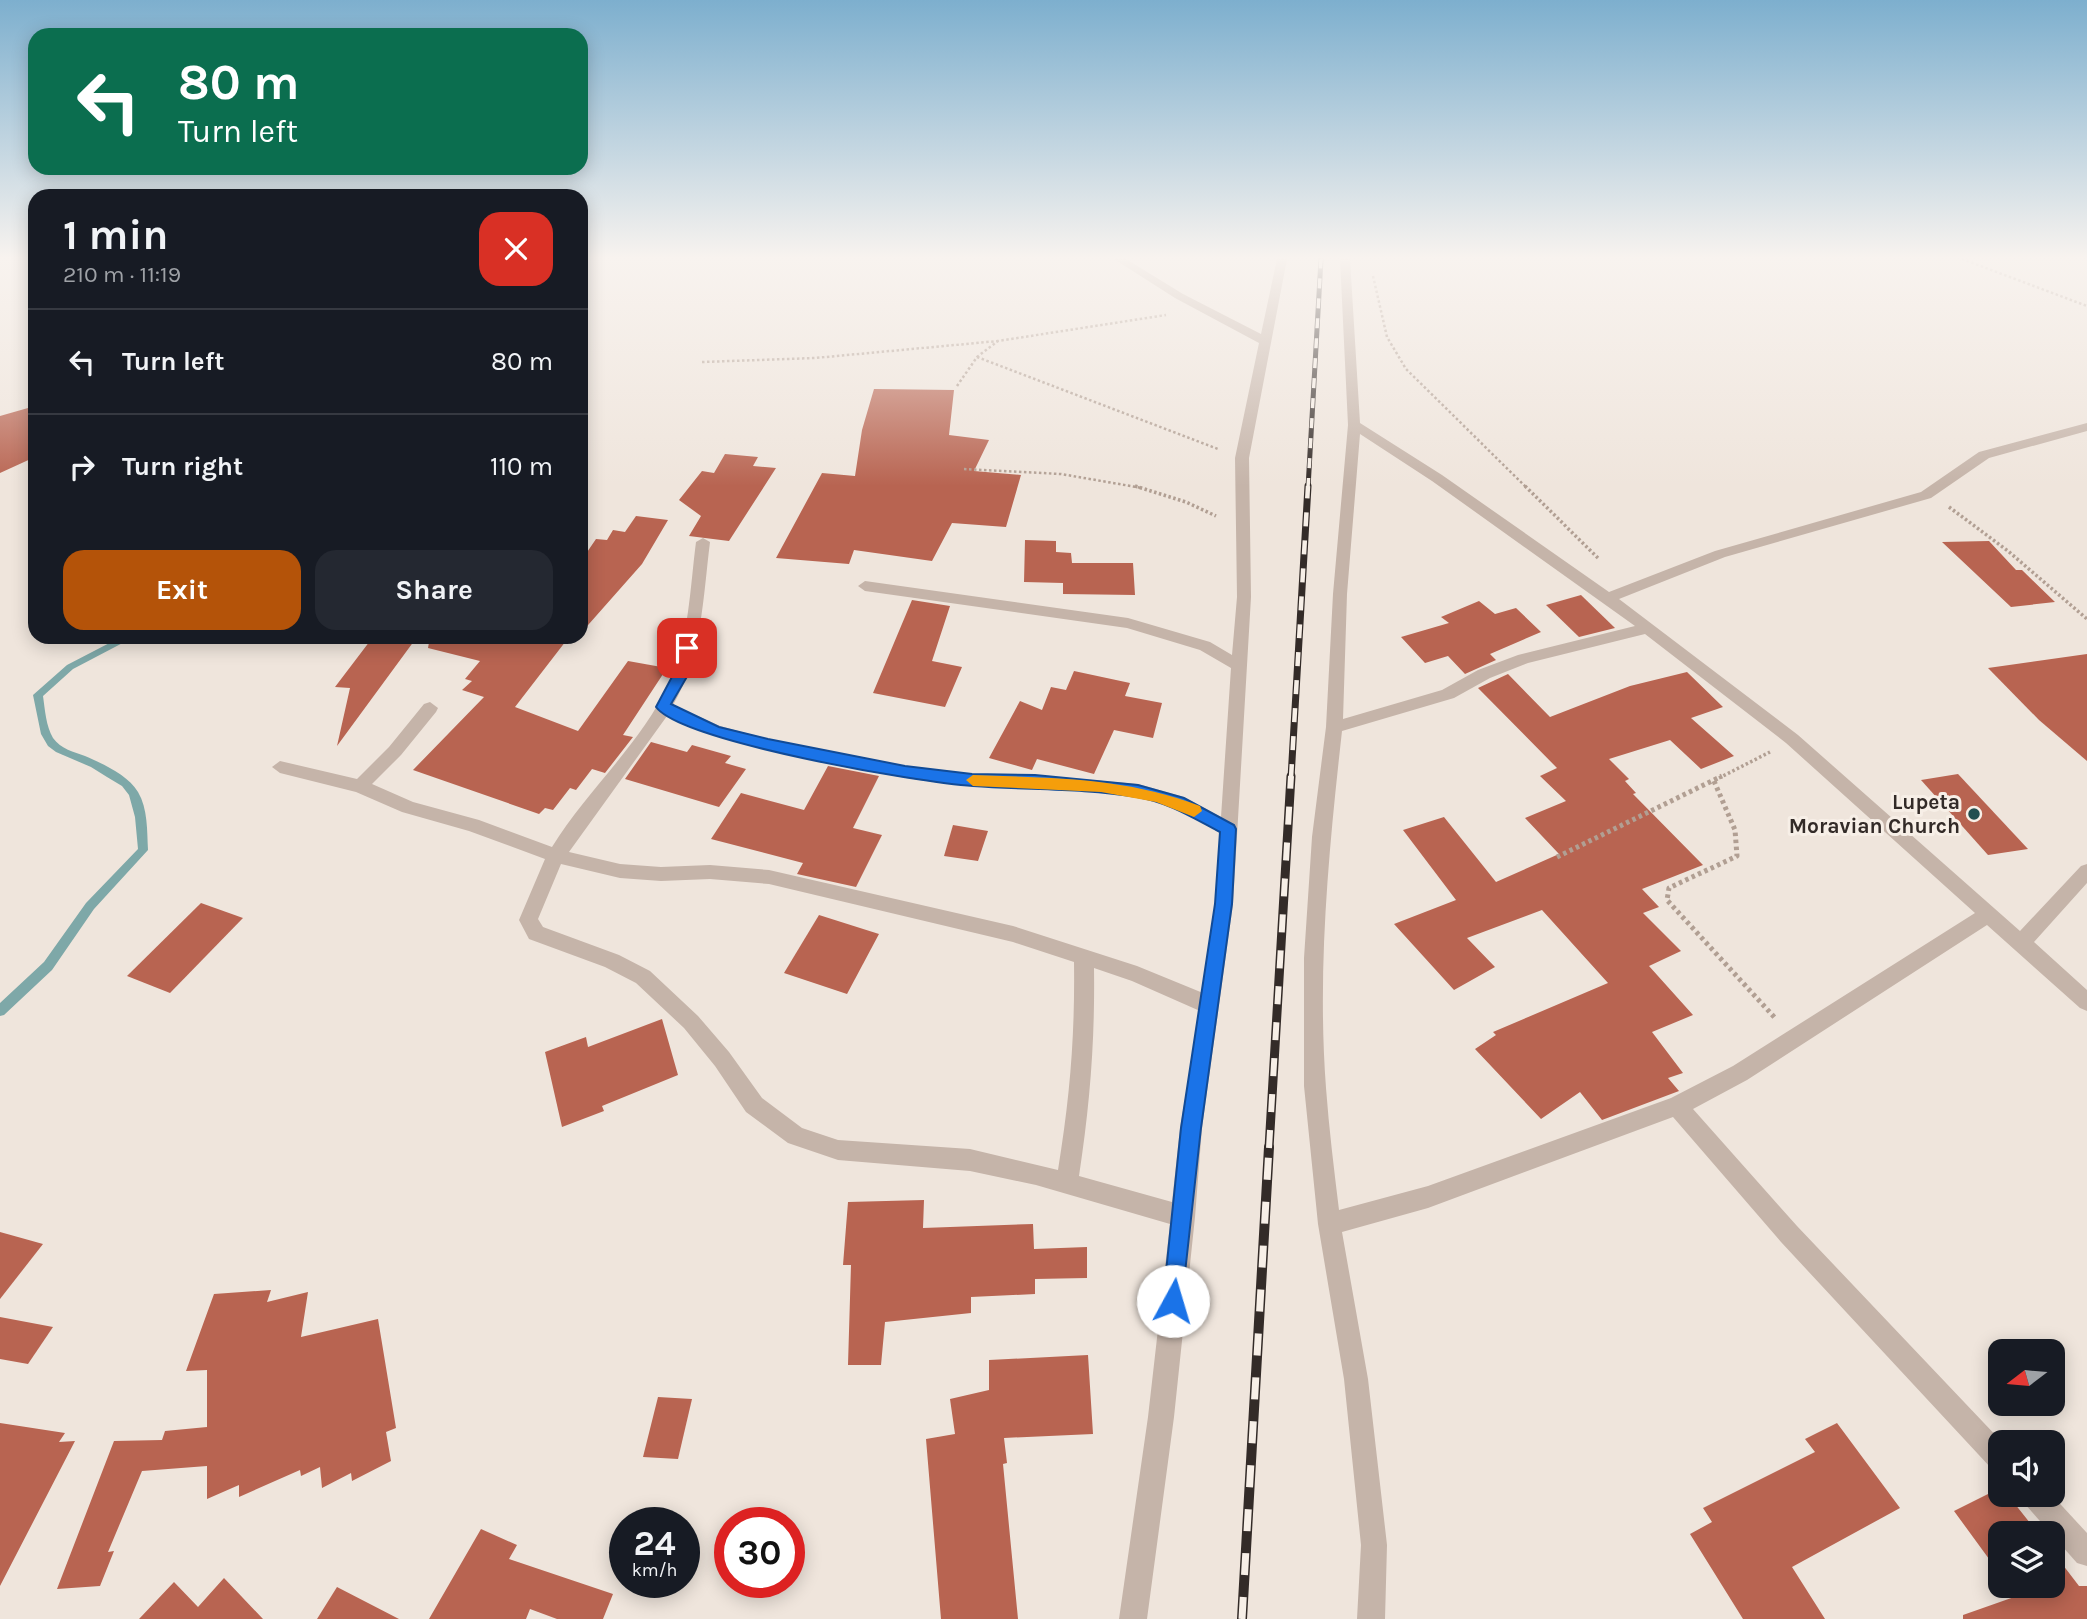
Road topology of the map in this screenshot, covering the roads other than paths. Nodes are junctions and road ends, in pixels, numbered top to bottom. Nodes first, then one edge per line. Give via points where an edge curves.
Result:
1 (1252, 335) edge
2 (1268, 335) edge
3 (1349, 335) edge
4 (1267, 342) junction
5 (1354, 425) junction
6 (2087, 427) edge
7 (703, 542) dead end
8 (865, 586) dead end
9 (1608, 597) junction
10 (1649, 628) junction
11 (1241, 667) junction
12 (663, 707) junction
13 (430, 708) dead end
14 (1334, 726) junction
15 (279, 767) dead end
16 (360, 786) junction
17 (1228, 829) junction
18 (556, 856) junction
19 (2087, 872) edge
20 (1989, 914) junction
21 (2022, 942) junction
22 (1084, 957) junction
23 (2087, 1002) edge
24 (1211, 1006) junction
25 (1677, 1106) junction
26 (1067, 1184) junction
27 (1184, 1217) junction
28 (1329, 1224) junction
29 (1988, 1446) edge
30 (2045, 1507) edge
31 (2087, 1553) edge
32 (1133, 1619) edge
33 (1371, 1619) edge

1 - 4 street
2 - 4 street
3 - 5 street
4 - 11 street via 1242,458
5 - 9 street
5 - 14 street
6 - 9 street via 1984,455 1931,493 1720,554
7 - 12 street via 694,619 680,675
8 - 11 street via 1129,622 1205,646
9 - 10 street
10 - 14 street via 1514,662 1448,694
10 - 20 street via 1792,739
11 - 17 street
12 - 17 street via 741,738 905,772 1138,791 1178,802
12 - 18 street
13 - 16 street
14 - 28 street via 1314,958 1315,1086
15 - 16 street
16 - 18 street via 408,807
17 - 24 street
18 - 22 street via 620,871 769,877 1013,934
18 - 26 street via 528,920 536,933 643,977 691,1022 754,1105 796,1136 838,1150 970,1160
19 - 21 street
20 - 21 street
20 - 25 street via 1740,1073
21 - 23 street
22 - 24 street
22 - 26 street via 1085,1041
24 - 27 street via 1191,1128
25 - 28 street via 1428,1198
25 - 29 street via 1789,1234
26 - 27 street
27 - 32 street
28 - 33 street via 1359,1407 1374,1545
30 - 31 street

